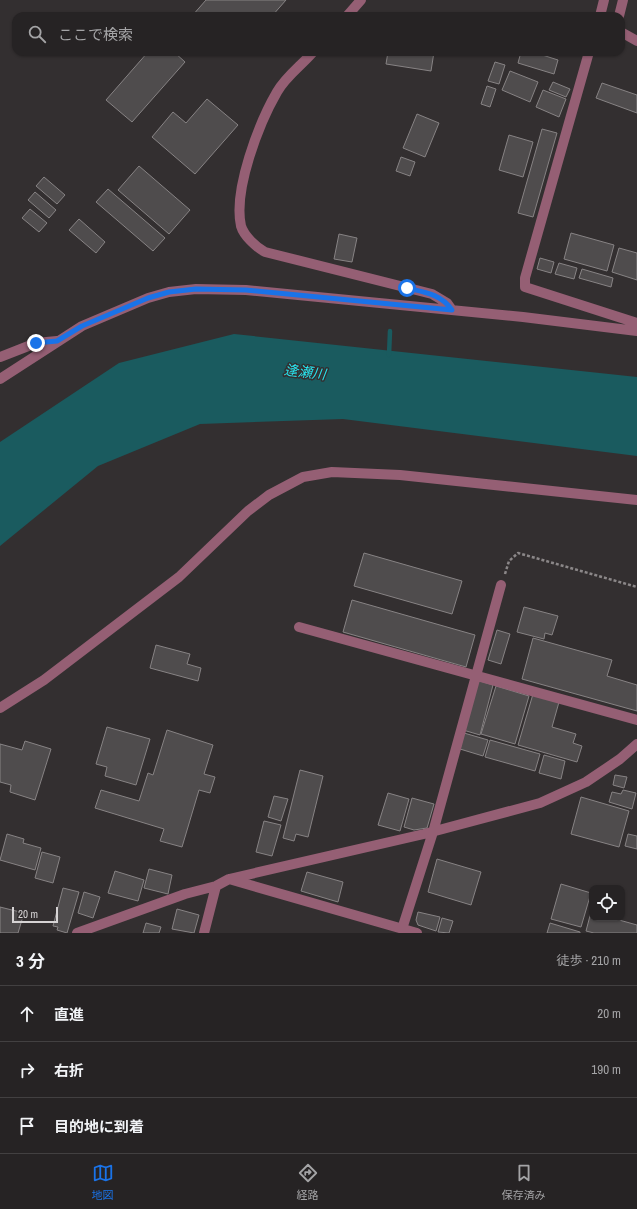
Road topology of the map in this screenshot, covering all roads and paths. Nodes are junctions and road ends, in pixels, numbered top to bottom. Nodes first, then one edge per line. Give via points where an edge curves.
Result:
1 (361, 0) edge
2 (604, 0) edge
3 (623, 0) edge
4 (350, 12) edge
5 (601, 12) edge
6 (620, 12) edge
7 (625, 34) edge
8 (637, 41) edge
9 (309, 56) edge
10 (588, 56) edge
11 (452, 310) junction
12 (637, 323) edge
13 (637, 331) edge
14 (57, 341) junction
15 (0, 357) edge
16 (0, 380) edge
17 (637, 500) edge
18 (501, 585) joint
19 (637, 587) edge
20 (299, 627) dead end
21 (475, 674) junction
22 (0, 708) edge
23 (637, 720) edge
24 (637, 744) edge
25 (433, 832) junction
26 (229, 879) junction
27 (216, 886) junction
28 (409, 931) edge
29 (77, 933) edge
30 (204, 933) edge

1 - 4 street
2 - 5 street
3 - 6 street
7 - 8 street
9 - 11 street via 290,74 277,92 257,134 241,189 241,225 245,233 265,252 432,294 447,303
10 - 12 street via 525,278 525,287
11 - 13 street
11 - 14 street via 246,290 196,289 169,292 118,310 82,326
14 - 15 street via 36,343
14 - 16 street
17 - 22 street via 400,475 332,472 303,477 269,495 248,511 179,577 44,680
18 - 19 path via 509,561 518,553
18 - 21 street
20 - 21 street
21 - 23 street
21 - 25 street
24 - 25 street via 586,782 540,803
25 - 26 street
25 - 28 street
26 - 27 street
26 - 28 street
27 - 29 street via 185,894
27 - 30 street

